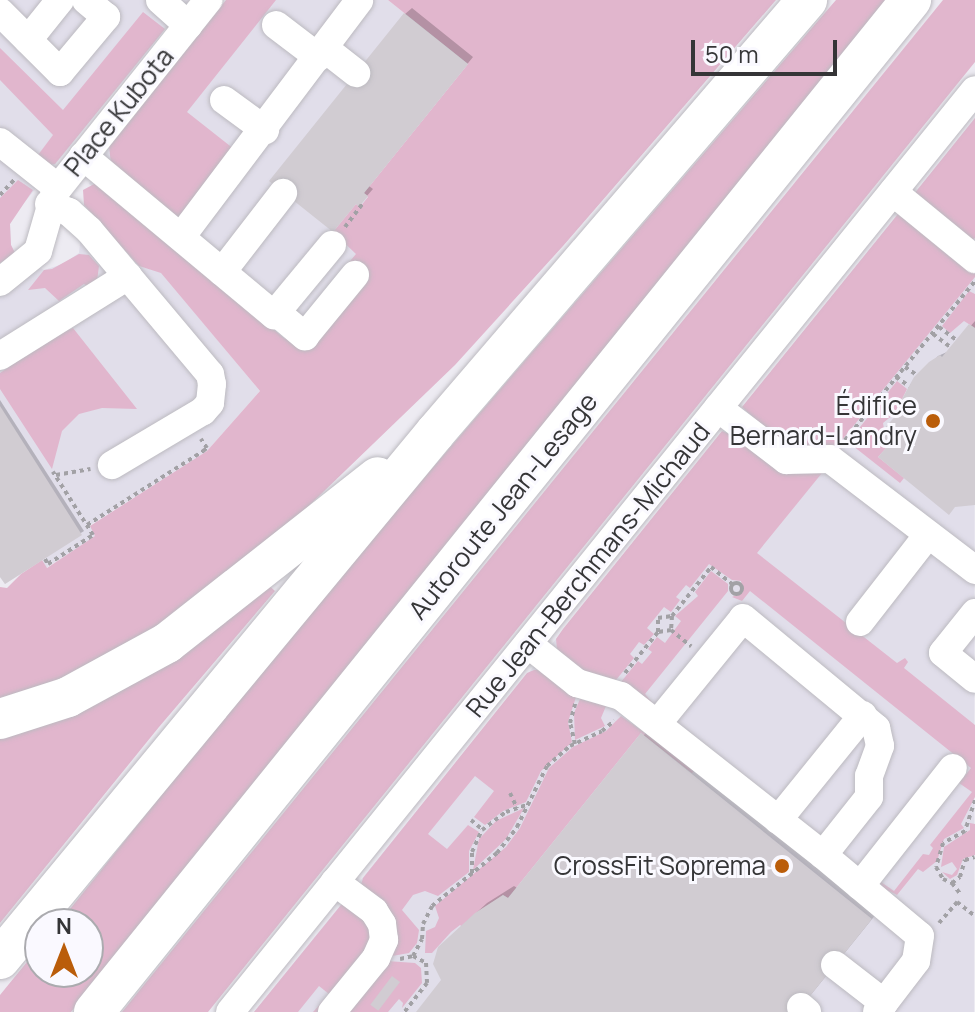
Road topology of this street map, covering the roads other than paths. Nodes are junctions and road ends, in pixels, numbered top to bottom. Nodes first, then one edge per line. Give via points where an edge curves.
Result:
1 (60, 0) edge
2 (86, 0) edge
3 (160, 0) edge
4 (208, 0) edge
5 (807, 0) edge
6 (911, 0) edge
7 (359, 1) edge
8 (0, 12) edge
9 (188, 25) junction
10 (276, 25) dead end
11 (28, 40) junction
12 (321, 53) junction
13 (356, 73) dead end
14 (975, 90) edge
15 (224, 100) dead end
16 (265, 130) junction
17 (0, 142) edge
18 (83, 156) junction
19 (893, 192) junction
20 (283, 193) dead end
21 (51, 208) junction
22 (181, 237) junction
23 (335, 241) road end
24 (975, 259) edge
25 (222, 272) junction
26 (355, 275) dead end
27 (128, 276) junction
28 (0, 282) edge
29 (276, 312) junction
30 (0, 356) edge
31 (718, 408) junction
32 (435, 433) junction
33 (112, 465) road end
34 (927, 536) junction
35 (975, 570) edge
36 (975, 613) edge
37 (860, 622) dead end
38 (528, 644) junction
39 (975, 679) edge
40 (863, 715) junction
41 (0, 719) edge
42 (657, 724) junction
43 (953, 768) dead end
44 (778, 820) junction
45 (823, 855) junction
46 (335, 882) junction
47 (860, 886) junction
48 (0, 959) edge
49 (835, 965) dead end
50 (880, 1008) edge
51 (94, 1012) edge
52 (230, 1012) edge
53 (332, 1012) edge

1 - 11 street
2 - 11 street via 106,17 60,72
3 - 9 street
4 - 9 street, Place Kubota
5 - 32 highway
6 - 51 highway, Autoroute Jean-Lesage
7 - 12 street
8 - 11 street
9 - 18 street, Place Kubota
10 - 12 street
12 - 13 street
12 - 16 street
14 - 19 street, Rue Jean-Berchmans-Michaud
15 - 16 street
16 - 22 street
17 - 21 street
18 - 21 street, Place Kubota
18 - 22 street
19 - 24 street
19 - 31 street, Rue Jean-Berchmans-Michaud
20 - 25 street
21 - 27 street via 75,217
21 - 28 street, Place Kubota via 38,251
22 - 25 street
23 - 29 street
25 - 29 street
26 - 29 street via 305,336
27 - 30 street
27 - 33 street via 210,374 212,394 203,411
31 - 34 street via 786,460 830,459
31 - 38 street, Rue Jean-Berchmans-Michaud
32 - 41 highway via 167,643 68,697
32 - 48 highway
34 - 35 street
34 - 37 street
36 - 39 street via 943,653
38 - 42 street via 577,683 621,696
38 - 46 street, Rue Jean-Berchmans-Michaud
40 - 42 street via 743,618
40 - 44 street
40 - 45 street via 879,736 869,797
42 - 44 street
43 - 47 street
44 - 45 street
45 - 47 street
46 - 52 street, Rue Jean-Berchmans-Michaud
46 - 53 street via 374,911 384,940 376,958
47 - 50 street via 920,936 916,961
49 - 50 street

